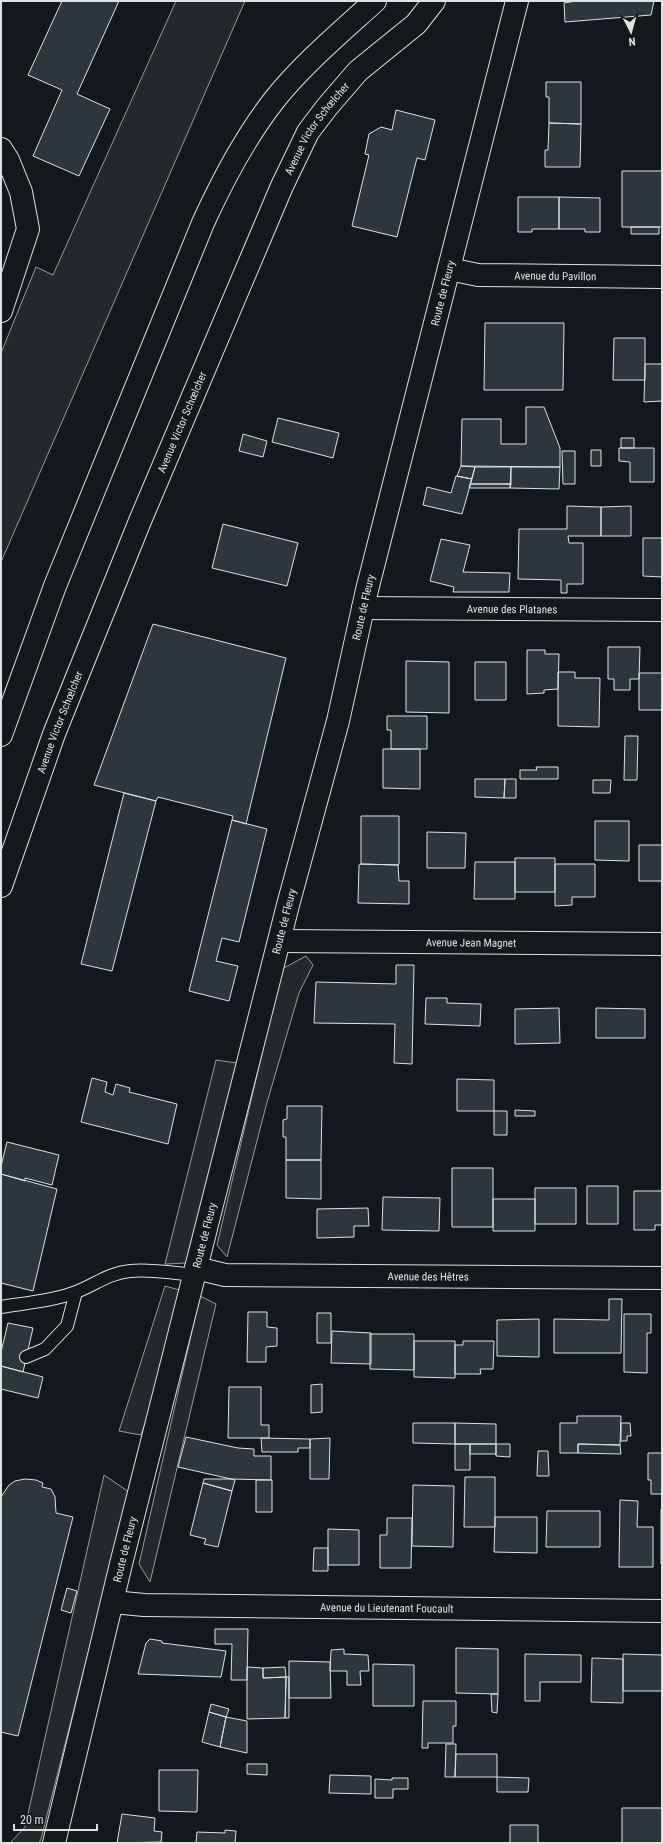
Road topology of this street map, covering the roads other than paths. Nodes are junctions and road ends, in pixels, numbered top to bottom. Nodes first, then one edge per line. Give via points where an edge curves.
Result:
1 (375, 1) edge
2 (434, 1) edge
3 (517, 1) edge
4 (1, 149) edge
5 (449, 269) junction
6 (662, 277) edge
7 (1, 311) edge
8 (362, 608) junction
9 (662, 610) edge
10 (1, 734) edge
11 (1, 886) edge
12 (280, 941) junction
13 (662, 944) edge
14 (195, 1271) junction
15 (662, 1278) edge
16 (76, 1292) junction
17 (1, 1307) edge
18 (26, 1357) dead end
19 (113, 1602) junction
20 (662, 1611) edge
21 (54, 1843) edge

1 - 10 street via 317,55 276,98 228,171 200,230 55,586
2 - 11 street, Avenue Victor Schœlcher via 416,24 358,72 308,132 282,186 140,521 54,734
3 - 5 street, Route de Fleury
4 - 7 street via 21,192 28,229
5 - 6 street, Avenue du Pavillon via 478,275
5 - 8 street, Route de Fleury
8 - 9 street, Avenue des Platanes
8 - 12 street, Route de Fleury via 338,721
12 - 13 street, Avenue Jean Magnet
12 - 14 street, Route de Fleury
14 - 15 street, Avenue des Hêtres via 225,1275
14 - 16 lane via 129,1271 106,1277
14 - 19 street, Route de Fleury
16 - 17 lane
16 - 18 lane via 67,1326 45,1349
19 - 20 street, Avenue du Lieutenant Foucault via 144,1605
19 - 21 street, Route de Fleury

